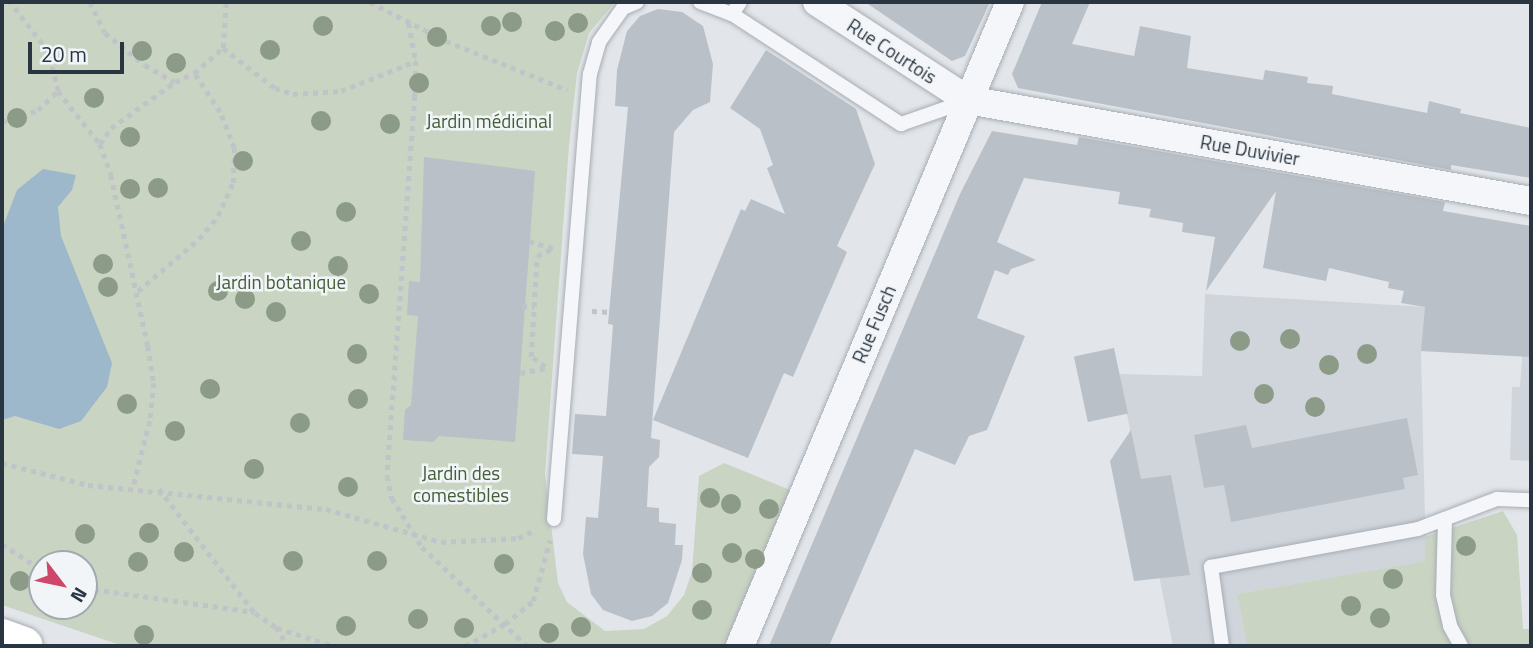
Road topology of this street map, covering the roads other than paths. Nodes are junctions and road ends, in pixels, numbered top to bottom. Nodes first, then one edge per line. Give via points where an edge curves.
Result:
1 (637, 2) edge
2 (700, 2) edge
3 (817, 2) edge
4 (1010, 2) edge
5 (736, 8) edge
6 (968, 100) junction
7 (1531, 201) edge
8 (1531, 500) edge
9 (554, 519) road end
10 (1445, 519) junction
11 (2, 638) edge
12 (24, 646) edge
13 (740, 646) edge
14 (1222, 646) edge
15 (1461, 646) edge

1 - 9 lane via 623,8 599,42 587,98
2 - 5 lane
3 - 6 street, Rue Courtois
4 - 6 street, Rue Fusch
5 - 6 lane via 901,124
6 - 7 street, Rue Duvivier
6 - 13 street, Rue Fusch
8 - 10 lane via 1497,499
10 - 14 lane via 1418,529 1210,567
10 - 15 lane via 1443,595 1450,626
11 - 12 street

